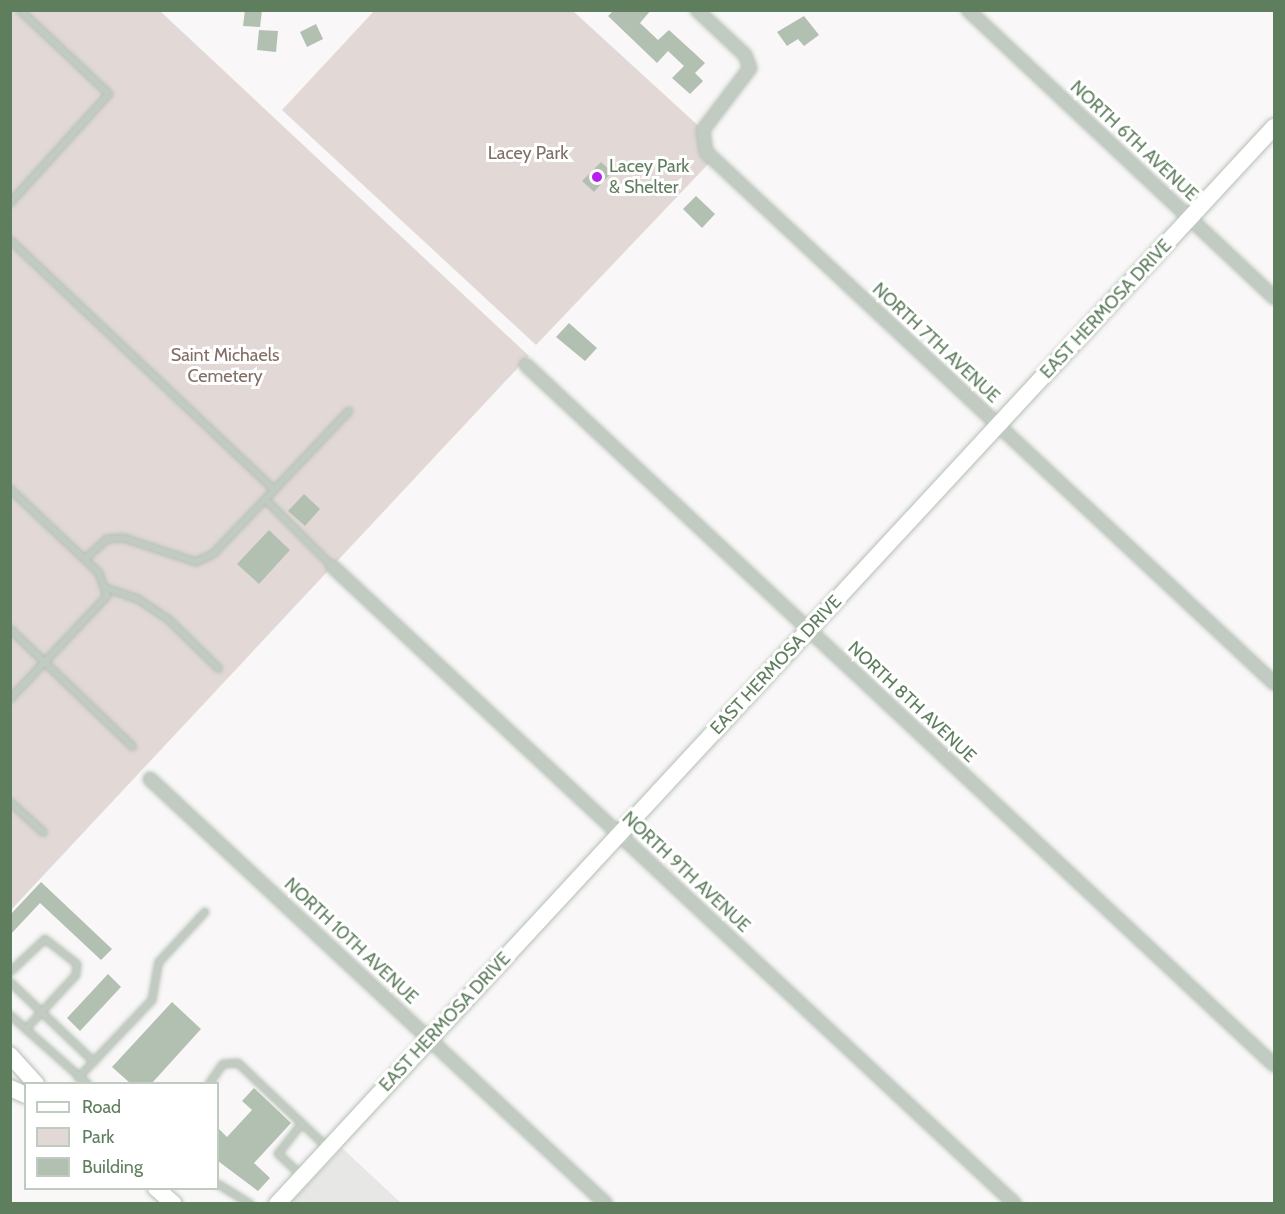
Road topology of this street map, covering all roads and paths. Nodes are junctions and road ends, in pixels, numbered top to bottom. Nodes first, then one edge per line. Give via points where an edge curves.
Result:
1 (20, 10) edge
2 (697, 10) edge
3 (968, 10) edge
4 (1275, 127) edge
5 (10, 202) edge
6 (1190, 218) junction
7 (10, 240) edge
8 (1275, 297) edge
9 (526, 365) dead end
10 (349, 411) dead end
11 (998, 426) junction
12 (10, 489) edge
13 (274, 490) junction
14 (268, 502) junction
15 (85, 559) junction
16 (333, 567) joint
17 (106, 588) junction
18 (10, 629) edge
19 (809, 629) junction
20 (46, 662) junction
21 (219, 669) dead end
22 (1275, 683) edge
23 (10, 699) edge
24 (133, 747) dead end
25 (150, 778) dead end
26 (10, 802) edge
27 (43, 831) dead end
28 (619, 834) junction
29 (205, 912) dead end
30 (10, 972) edge
31 (10, 982) edge
32 (42, 1012) junction
33 (10, 1014) edge
34 (26, 1029) junction
35 (429, 1039) junction
36 (10, 1055) edge
37 (94, 1062) junction
38 (1275, 1065) edge
39 (78, 1078) junction
40 (35, 1082) edge
41 (86, 1082) edge
42 (210, 1082) edge
43 (10, 1088) edge
44 (24, 1094) edge
45 (302, 1123) junction
46 (328, 1148) junction
47 (302, 1176) junction
48 (219, 1186) edge
49 (158, 1190) edge
50 (174, 1203) edge
51 (250, 1203) edge
52 (277, 1203) edge
53 (606, 1203) edge
54 (1015, 1203) edge

1 - 5 lane via 109,94
2 - 11 street, NORTH 7TH AVENUE via 745,55 750,69 703,130 706,153
3 - 6 street, NORTH 6TH AVENUE
4 - 6 street, EAST HERMOSA DRIVE
6 - 8 street, NORTH 6TH AVENUE
6 - 11 street, EAST HERMOSA DRIVE
7 - 13 lane
9 - 19 street, NORTH 8TH AVENUE
10 - 13 lane
11 - 19 street, EAST HERMOSA DRIVE
11 - 22 street, NORTH 7TH AVENUE
12 - 15 lane
13 - 14 lane
14 - 15 lane via 213,554 196,562 124,537 107,539
14 - 16 lane
15 - 17 lane
16 - 28 street, NORTH 9TH AVENUE
17 - 20 lane via 102,605
17 - 21 lane via 138,599 168,619
18 - 20 lane
19 - 28 street, EAST HERMOSA DRIVE
19 - 38 street, NORTH 8TH AVENUE
20 - 23 lane
20 - 24 lane
25 - 35 street, NORTH 10TH AVENUE
26 - 27 lane
28 - 35 street, EAST HERMOSA DRIVE
28 - 54 street, NORTH 9TH AVENUE
29 - 37 lane via 159,962 152,1000
30 - 32 lane via 45,939 77,964 76,975
31 - 32 lane
32 - 34 lane
32 - 37 lane
33 - 34 lane
34 - 39 lane
35 - 46 street, EAST HERMOSA DRIVE
35 - 53 street, NORTH 10TH AVENUE
36 - 40 street
37 - 39 lane
39 - 41 lane
42 - 45 lane via 223,1064 238,1063
43 - 44 street
45 - 46 lane
45 - 47 lane via 278,1154
46 - 47 street, EAST HERMOSA DRIVE
47 - 52 street, EAST HERMOSA DRIVE
48 - 51 lane
49 - 50 street

